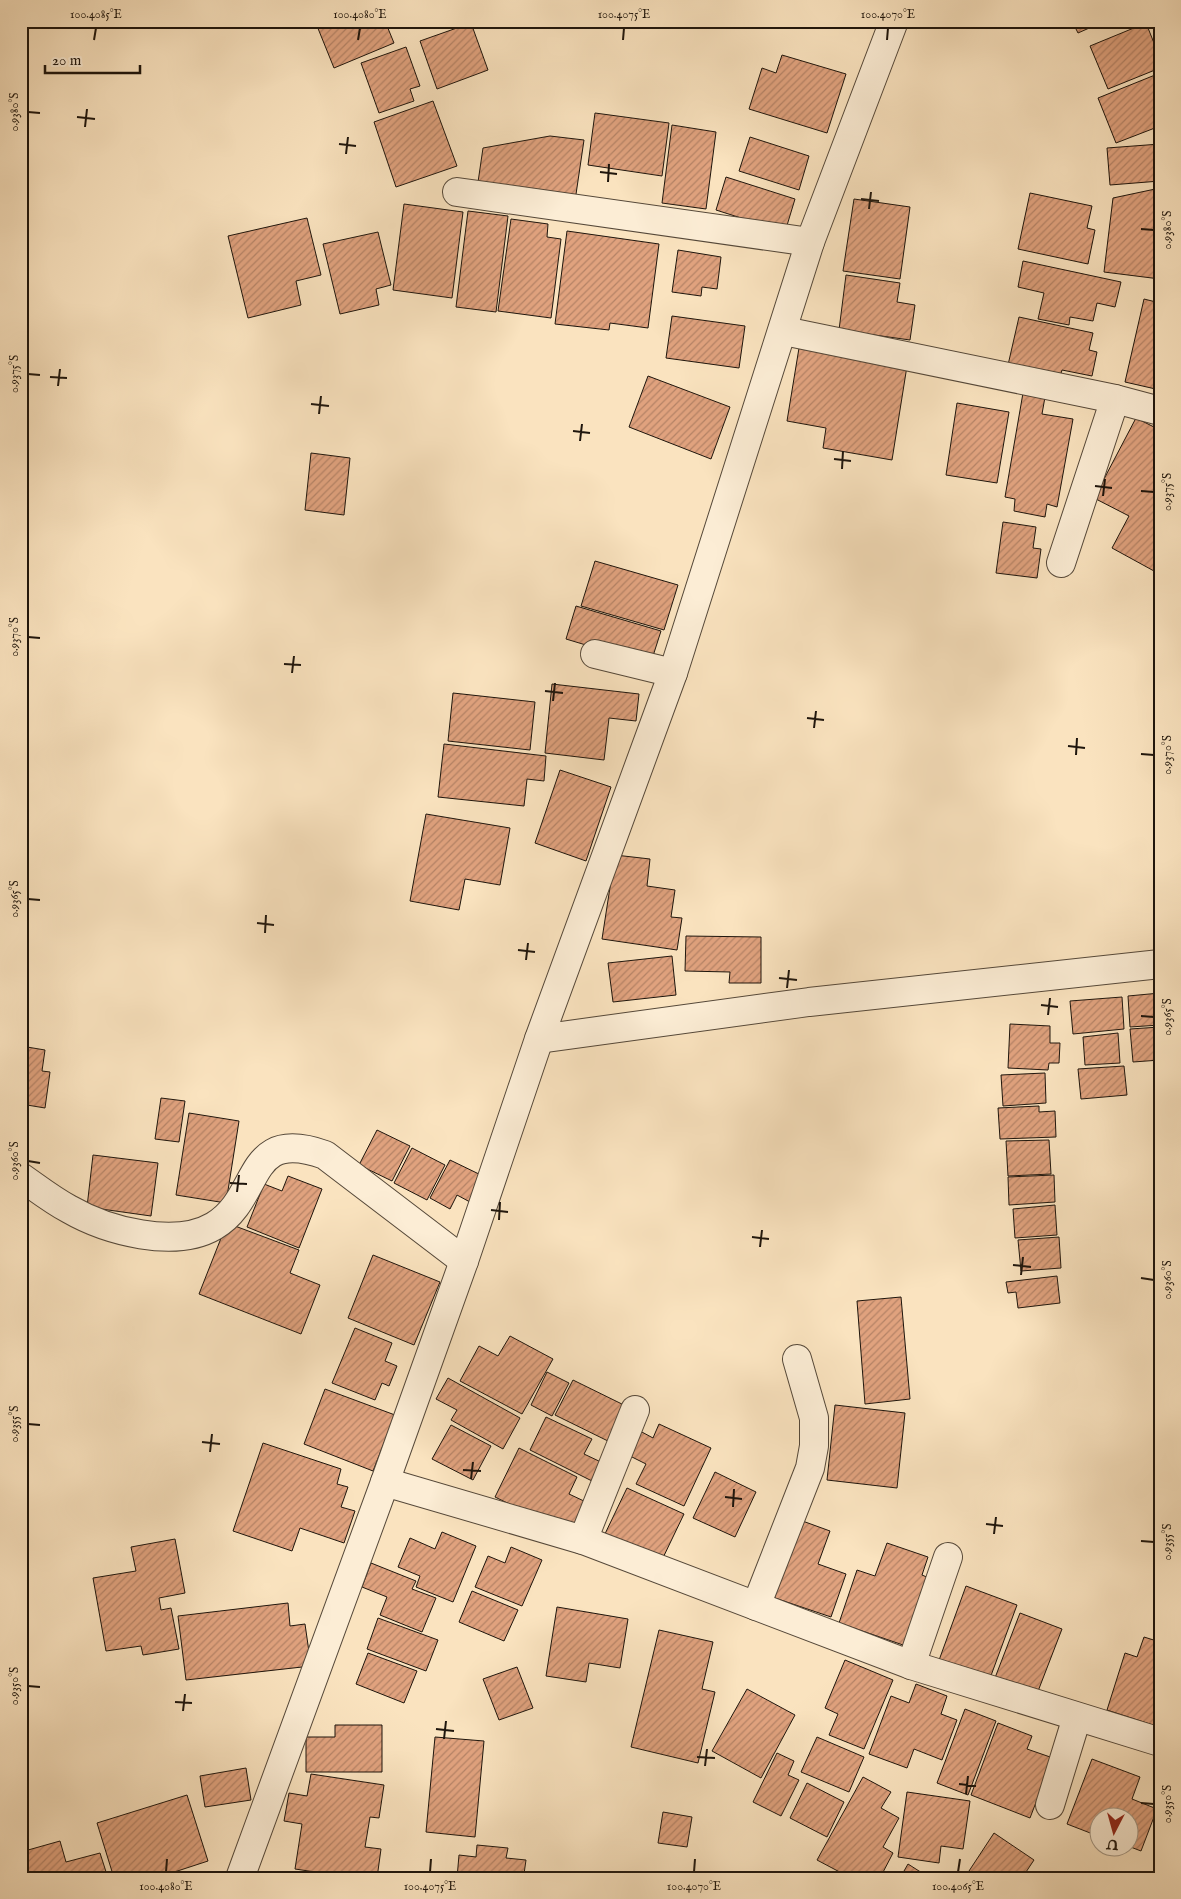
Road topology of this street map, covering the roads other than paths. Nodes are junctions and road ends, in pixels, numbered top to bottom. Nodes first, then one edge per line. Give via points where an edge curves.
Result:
1 (894, 21) edge
2 (457, 192) dead end
3 (810, 242) junction
4 (784, 331) junction
5 (1115, 399) junction
6 (1160, 410) edge
7 (1061, 563) dead end
8 (595, 654) dead end
9 (673, 673) junction
10 (1160, 964) edge
11 (539, 1039) junction
12 (21, 1178) edge
13 (464, 1261) junction
14 (797, 1359) dead end
15 (635, 1410) dead end
16 (385, 1482) junction
17 (583, 1540) junction
18 (948, 1557) dead end
19 (756, 1606) junction
20 (911, 1665) junction
21 (1077, 1717) junction
22 (1160, 1742) edge
23 (1050, 1805) dead end
24 (240, 1878) edge

1 - 3 street
2 - 3 street
3 - 4 street
4 - 5 street
4 - 9 street
5 - 6 street
5 - 7 street
8 - 9 street
9 - 11 street
10 - 11 street via 809,1002
11 - 13 street
12 - 13 street via 68,1209 110,1227 156,1237 189,1236 215,1225 226,1215 264,1160 275,1151 304,1147 325,1155
13 - 16 street
14 - 19 street via 814,1418 814,1446 810,1468
15 - 17 street
16 - 17 street
16 - 24 street
17 - 19 street
18 - 20 street
19 - 20 street
20 - 21 street
21 - 22 street
21 - 23 street

